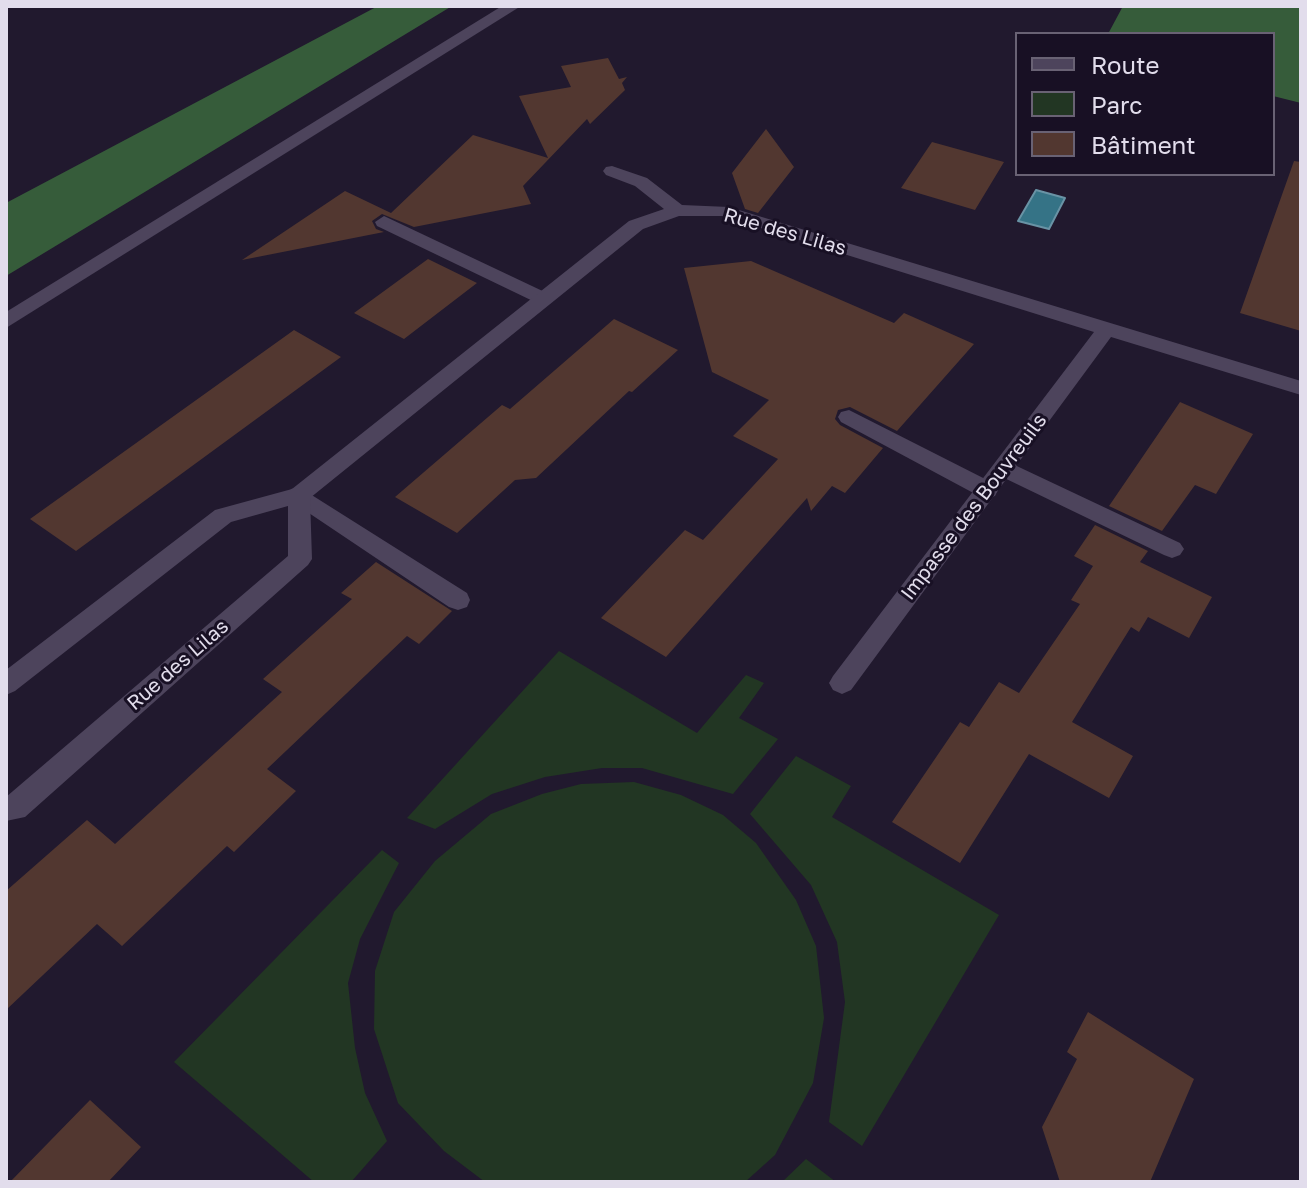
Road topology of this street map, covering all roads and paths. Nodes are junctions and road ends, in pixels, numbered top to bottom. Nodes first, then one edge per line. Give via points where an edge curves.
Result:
1 (513, 6) edge
2 (612, 171) dead end
3 (677, 210) junction
4 (384, 222) dead end
5 (544, 299) junction
6 (6, 321) edge
7 (1106, 330) junction
8 (1301, 388) edge
9 (849, 417) dead end
10 (1004, 468) junction
11 (987, 490) junction
12 (299, 495) junction
13 (1172, 549) dead end
14 (458, 600) dead end
15 (842, 683) dead end
16 (6, 684) edge
17 (6, 809) edge

1 - 6 street
2 - 3 street via 641,182
3 - 5 street, Rue des Lilas via 636,225
3 - 7 street, Rue des Lilas via 723,211
4 - 5 street
5 - 12 street, Rue des Lilas
7 - 8 street, Rue des Lilas
7 - 10 street, Impasse des Bouvreuils
9 - 11 street
10 - 11 street, Impasse des Bouvreuils
10 - 13 street
11 - 15 street, Impasse des Bouvreuils
12 - 14 street
12 - 16 street, Rue des Lilas via 223,516
12 - 17 street, Rue des Lilas via 300,559 15,808

